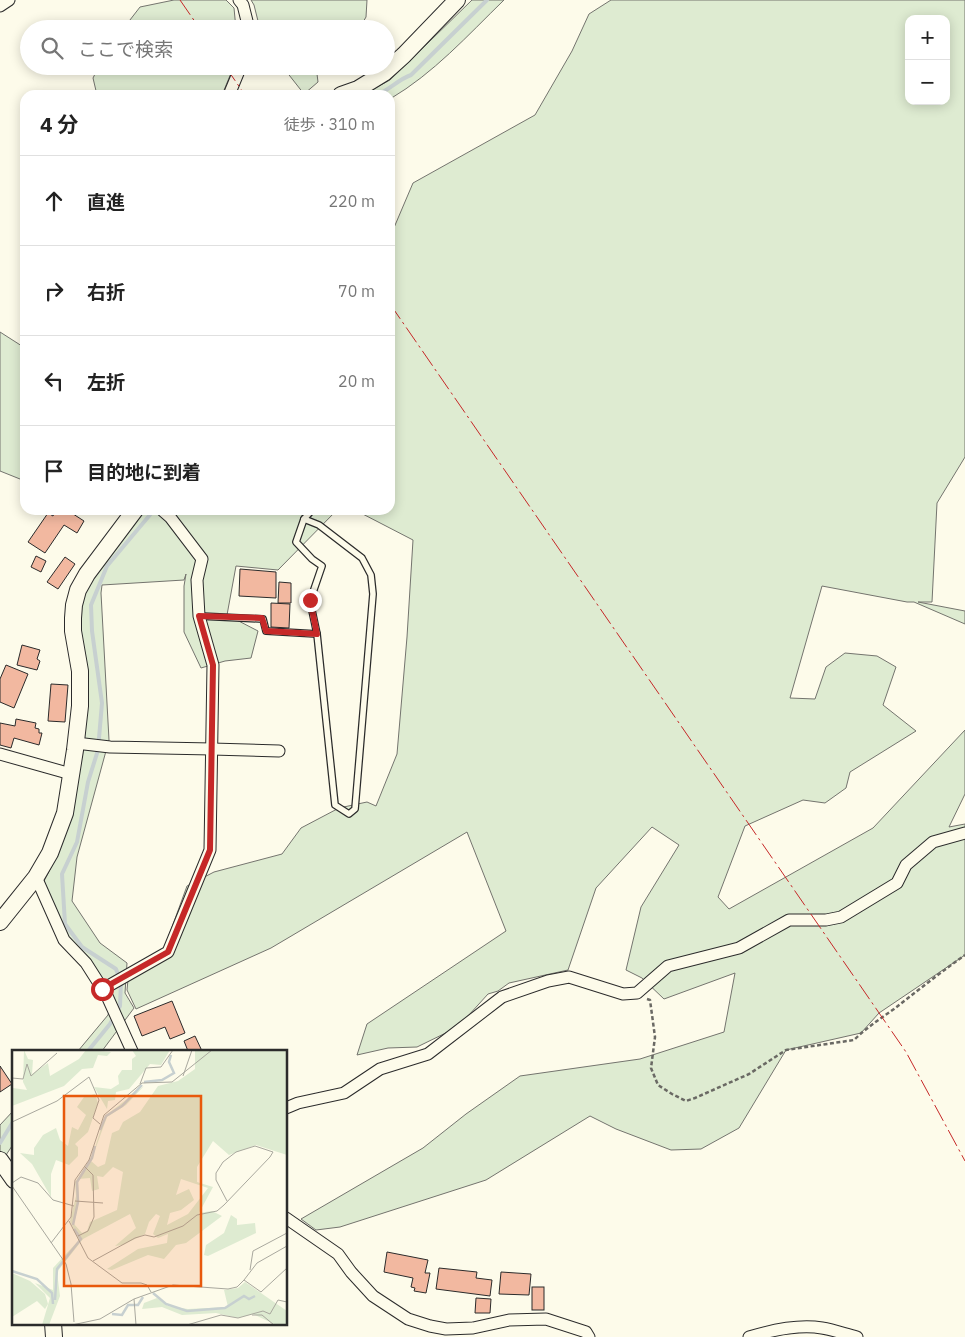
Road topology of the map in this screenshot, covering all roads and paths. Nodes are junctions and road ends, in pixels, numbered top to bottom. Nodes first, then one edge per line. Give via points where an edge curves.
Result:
1 (9, 0) edge
2 (239, 0) edge
3 (457, 0) edge
4 (0, 6) edge
5 (247, 20) edge
6 (395, 63) edge
7 (237, 75) edge
8 (381, 75) edge
9 (231, 90) edge
10 (355, 90) edge
11 (131, 515) edge
12 (168, 515) edge
13 (308, 515) edge
14 (304, 519) junction
15 (199, 616) junction
16 (317, 634) junction
17 (76, 743) junction
18 (212, 749) junction
19 (279, 751) dead end
20 (0, 754) edge
21 (71, 774) junction
22 (965, 833) edge
23 (36, 877) junction
24 (0, 922) edge
25 (965, 955) edge
26 (102, 989) junction
27 (637, 993) junction
28 (132, 1050) edge
29 (288, 1107) edge
30 (0, 1160) edge
31 (12, 1177) edge
32 (288, 1219) edge
33 (53, 1324) edge
34 (54, 1337) edge
35 (589, 1337) edge
36 (749, 1337) edge
37 (856, 1337) edge

1 - 4 street
2 - 5 street
3 - 6 street
7 - 9 street
8 - 10 street
11 - 17 street via 87,574 74,605 73,631 80,671
12 - 15 street via 202,559 197,580
13 - 14 lane
14 - 16 lane via 296,542 322,566 310,600
14 - 16 lane via 319,525 362,558 371,575 373,594 354,809 349,814 335,805
15 - 16 lane via 262,618 266,631
15 - 18 street via 213,665
17 - 18 street via 110,748
17 - 21 street
18 - 19 street
18 - 26 street via 210,850 168,952
20 - 21 street
21 - 23 street via 58,833
22 - 27 street via 933,842 906,865 897,883 841,916 826,920 789,920 738,948 668,966
23 - 24 street
23 - 26 street via 64,940 86,963
25 - 27 path via 854,1040 786,1050 749,1074 686,1100 658,1085 651,1068 655,1037 650,1000
26 - 28 street
27 - 29 street via 623,994 569,977 548,981 502,997 428,1054 380,1069 344,1093
30 - 31 street
32 - 35 street via 338,1254 373,1296 408,1319 446,1329 473,1328 509,1320 546,1319 586,1332
33 - 34 street
36 - 37 street via 795,1327 822,1328

